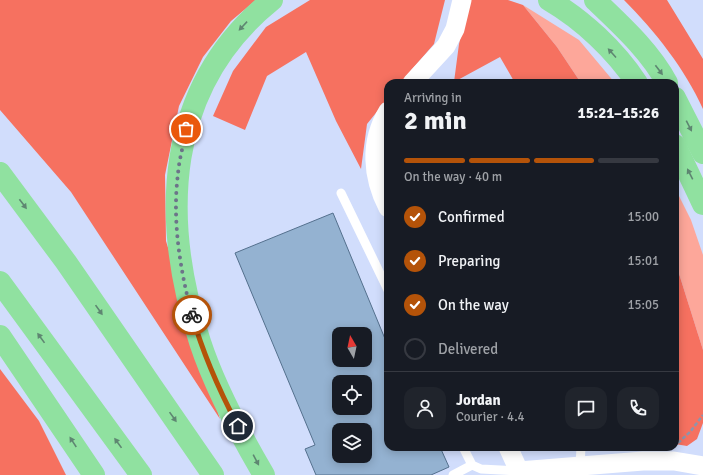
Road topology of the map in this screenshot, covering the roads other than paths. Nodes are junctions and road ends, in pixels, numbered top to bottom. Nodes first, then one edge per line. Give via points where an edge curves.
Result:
1 (272, 0) edge
2 (462, 0) edge
3 (549, 0) edge
4 (595, 0) edge
5 (416, 79) edge
6 (634, 79) edge
7 (665, 79) edge
8 (679, 106) edge
9 (384, 117) edge
10 (679, 153) edge
11 (703, 153) edge
12 (0, 173) edge
13 (341, 192) dead end
14 (384, 200) edge
15 (703, 204) edge
16 (0, 282) edge
17 (384, 282) edge
18 (0, 336) edge
19 (466, 451) edge
20 (510, 451) edge
21 (581, 451) edge
22 (472, 465) junction
23 (703, 466) edge
24 (580, 467) junction
25 (519, 471) junction
26 (94, 475) edge
27 (141, 475) edge
28 (213, 475) edge
29 (264, 475) edge
30 (453, 475) edge

1 -> 29 highway via 252,16 232,38 215,61 200,91 186,129 178,174 176,216 188,299 200,343 220,390
2 - 5 street via 455,29 446,46
6 -> 3 highway via 590,30
4 -> 7 highway via 637,43
8 -> 11 highway
9 - 14 street via 375,146 375,171
15 -> 10 highway
12 -> 28 highway via 66,262
13 - 17 lane
27 -> 16 highway
26 -> 18 highway
19 - 22 lane
20 - 25 street
21 - 24 lane
22 - 25 lane via 481,469
22 - 30 lane
23 - 24 street via 658,461
24 - 25 street

